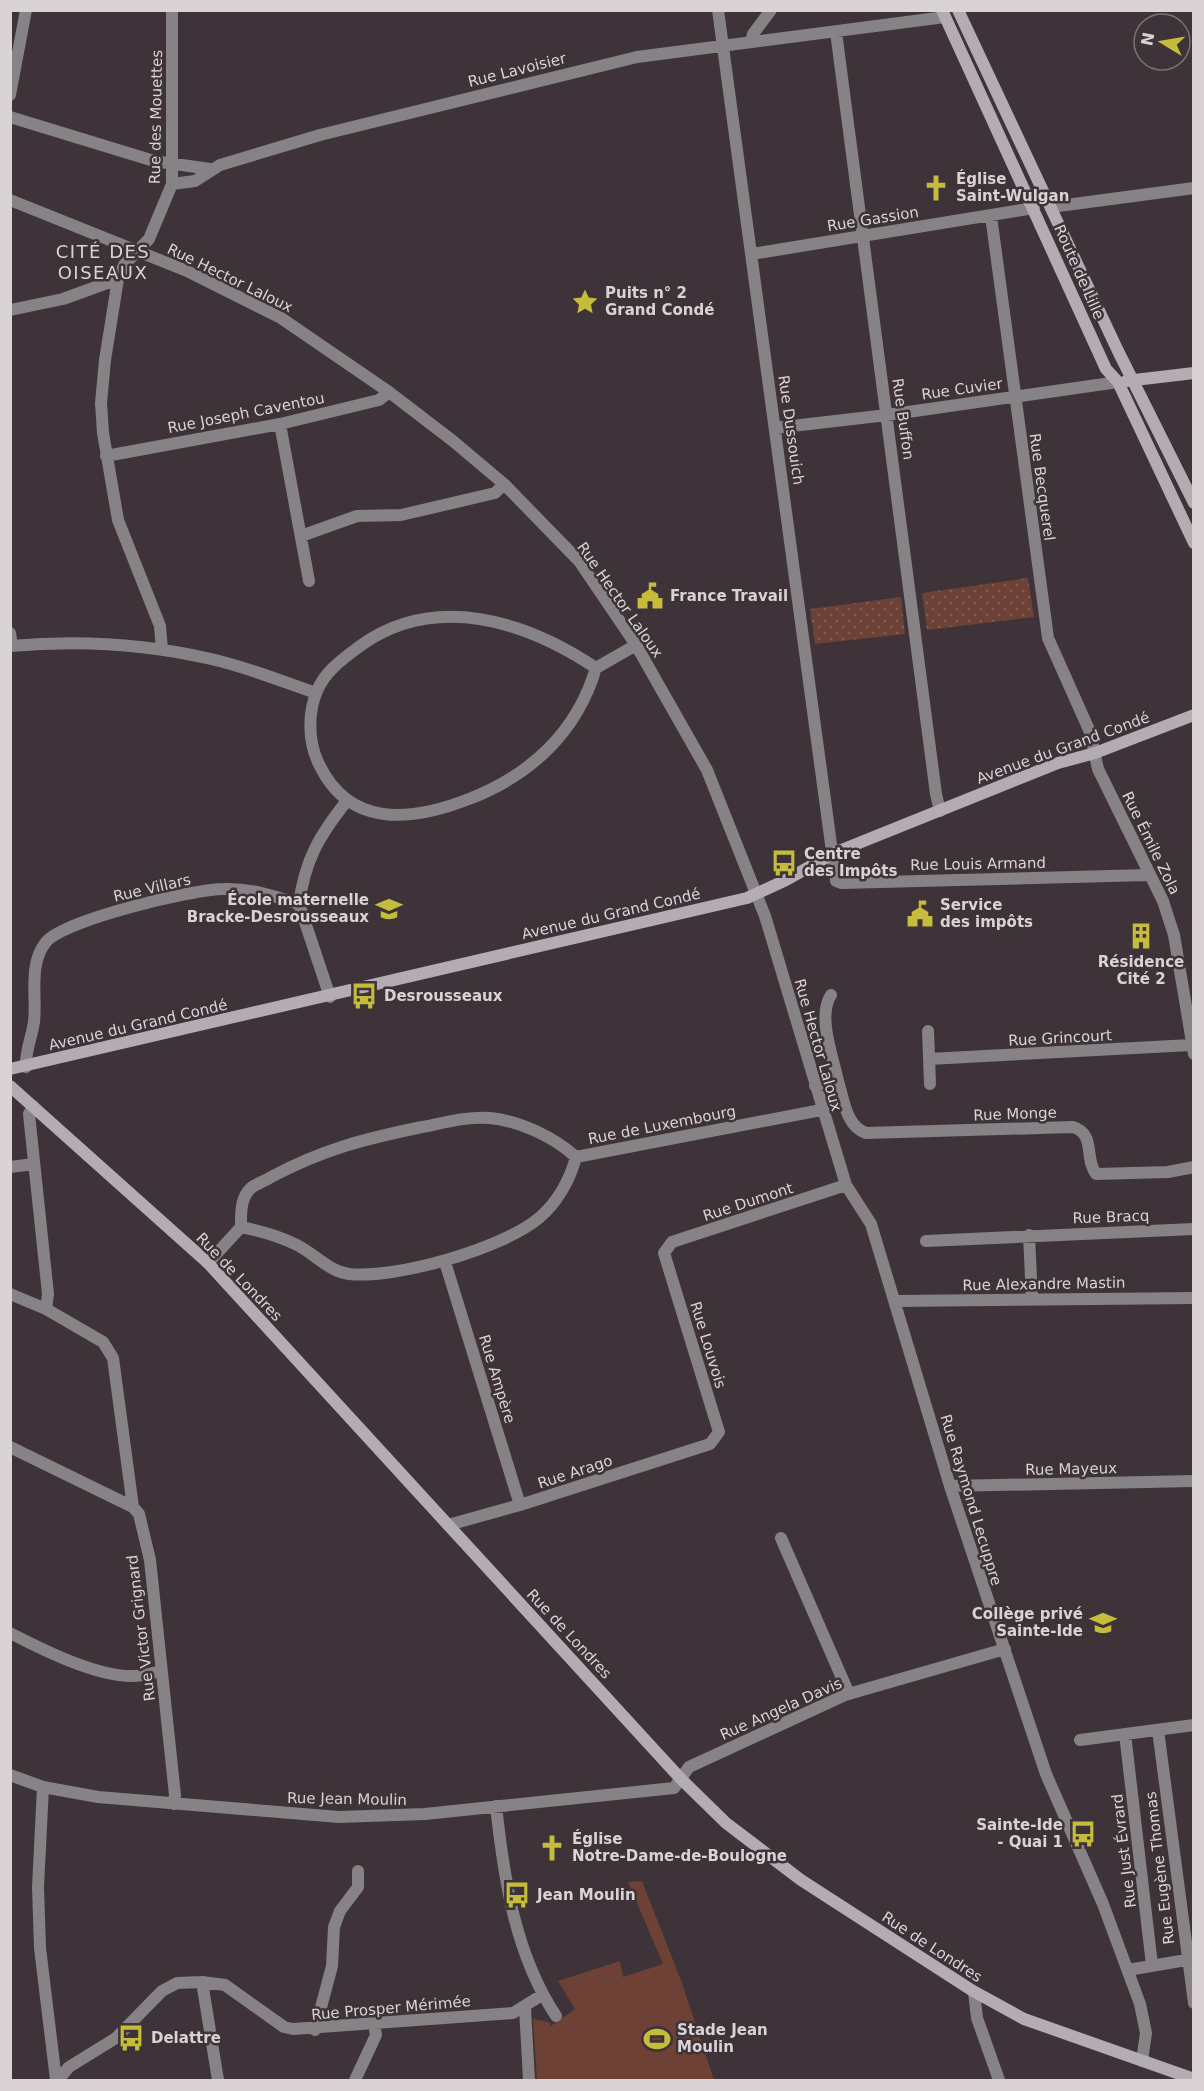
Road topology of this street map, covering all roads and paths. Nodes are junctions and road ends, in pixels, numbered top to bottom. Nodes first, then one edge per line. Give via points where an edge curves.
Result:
1 (26, 10) edge
2 (172, 10) edge
3 (718, 10) edge
4 (771, 10) edge
5 (958, 10) edge
6 (944, 14) edge
7 (836, 32) junction
8 (751, 42) junction
9 (723, 45) junction
10 (10, 95) edge
11 (10, 117) edge
12 (173, 163) junction
13 (210, 170) junction
14 (172, 184) junction
15 (1194, 188) edge
16 (10, 200) edge
17 (1051, 207) junction
18 (1034, 208) junction
19 (991, 216) junction
20 (863, 236) junction
21 (137, 251) junction
22 (752, 254) junction
23 (118, 279) junction
24 (10, 310) edge
25 (1194, 373) edge
26 (1133, 380) junction
27 (1118, 382) junction
28 (389, 392) junction
29 (1015, 397) junction
30 (887, 415) junction
31 (280, 424) junction
32 (776, 428) junction
33 (106, 456) junction
34 (504, 484) junction
35 (1194, 503) edge
36 (301, 536) junction
37 (1194, 543) edge
38 (309, 581) dead end
39 (11, 642) edge
40 (636, 645) junction
41 (162, 650) junction
42 (596, 668) junction
43 (316, 693) junction
44 (1194, 715) edge
45 (1095, 753) junction
46 (346, 802) junction
47 (940, 811) junction
48 (834, 853) junction
49 (1149, 875) junction
50 (757, 892) junction
51 (299, 904) junction
52 (831, 994) dead end
53 (330, 997) junction
54 (928, 1031) dead end
55 (1192, 1031) edge
56 (1192, 1049) edge
57 (929, 1059) junction
58 (26, 1067) junction
59 (10, 1070) edge
60 (838, 1081) junction
61 (930, 1084) dead end
62 (10, 1086) edge
63 (815, 1086) junction
64 (33, 1106) junction
65 (821, 1110) junction
66 (576, 1157) junction
67 (34, 1164) junction
68 (10, 1167) edge
69 (1194, 1167) edge
70 (846, 1185) junction
71 (241, 1227) junction
72 (1194, 1229) edge
73 (1029, 1235) junction
74 (927, 1241) dead end
75 (664, 1253) joint
76 (445, 1262) junction
77 (208, 1263) junction
78 (10, 1294) edge
79 (1194, 1298) edge
80 (1032, 1299) junction
81 (894, 1302) junction
82 (46, 1309) junction
83 (710, 1444) joint
84 (10, 1447) edge
85 (1194, 1481) edge
86 (950, 1486) junction
87 (520, 1505) junction
88 (133, 1507) junction
89 (448, 1525) junction
90 (781, 1538) dead end
91 (10, 1633) edge
92 (1005, 1649) junction
93 (161, 1671) junction
94 (849, 1694) junction
95 (1194, 1725) edge
96 (1158, 1730) junction
97 (1125, 1734) junction
98 (1080, 1740) dead end
99 (10, 1775) edge
100 (681, 1779) junction
101 (43, 1787) junction
102 (174, 1804) junction
103 (496, 1806) junction
104 (358, 1871) dead end
105 (1190, 1959) edge
106 (1152, 1965) junction
107 (1128, 1970) junction
108 (202, 1982) junction
109 (974, 1992) junction
110 (542, 1995) junction
111 (1194, 2002) edge
112 (525, 2008) junction
113 (556, 2016) dead end
114 (374, 2024) junction
115 (315, 2030) junction
116 (1142, 2061) junction
117 (1194, 2079) edge
118 (57, 2080) edge
119 (218, 2080) edge
120 (355, 2080) edge
121 (529, 2080) edge
122 (999, 2080) edge

1 - 10 street
2 - 12 street, Rue des Mouettes
3 - 9 street, Rue Dussouich
4 - 8 street
5 - 17 street, Route de Lille
6 - 7 street, Rue Lavoisier
6 - 18 street, Route de Lille
7 - 8 street, Rue Lavoisier
7 - 20 street, Rue Buffon
8 - 9 street, Rue Lavoisier
9 - 13 street, Rue Lavoisier via 637,57 320,135
9 - 22 street, Rue Dussouich
11 - 12 street via 154,161
12 - 13 street
12 - 14 street, Rue des Mouettes
13 - 14 street, Rue Lavoisier via 195,182
14 - 21 street, Rue des Mouettes via 149,239
15 - 17 street
16 - 21 street, Rue Hector Laloux
17 - 26 street, Route de Lille
18 - 19 street, Rue Gassion
18 - 27 street, Route de Lille via 1106,369
19 - 20 street, Rue Gassion
19 - 29 street, Rue Becquerel
20 - 22 street, Rue Gassion
20 - 30 street, Rue Buffon
21 - 23 street, Rue des Mouettes
21 - 28 street, Rue Hector Laloux via 281,318
22 - 32 street, Rue Dussouich
23 - 24 street via 63,299
23 - 33 street via 101,403
25 - 26 street
26 - 27 street
26 - 35 street, Route de Lille
27 - 29 street, Rue Cuvier
27 - 37 street, Route de Lille
28 - 31 street, Rue Joseph Caventou via 379,400
28 - 34 street, Rue Hector Laloux
29 - 30 street, Rue Cuvier
29 - 45 street, Rue Becquerel via 1048,638
30 - 32 street, Rue Cuvier
30 - 47 street, Rue Buffon
31 - 33 street, Rue Joseph Caventou
31 - 36 street
32 - 48 street, Rue Dussouich
33 - 41 street via 118,520 160,627
34 - 36 street via 495,493 401,515 357,516
34 - 40 street, Rue Hector Laloux via 579,561
36 - 38 street
39 - 41 street
40 - 42 street
40 - 50 street, Rue Hector Laloux via 707,770
41 - 43 street via 213,659
42 - 43 street via 562,646 520,627 478,618 438,617 400,624 367,642 333,668
42 - 46 street via 581,709 567,729 535,762 496,787 449,807 406,815 361,809
43 - 46 street via 311,712 312,748 324,774
44 - 45 street, Avenue du Grand Condé
45 - 47 street, Avenue du Grand Condé via 1058,763
45 - 49 street, Rue Émile Zola via 1098,769
46 - 51 street via 314,847
47 - 48 street, Avenue du Grand Condé
48 - 49 street, Rue Louis Armand via 836,881 841,883
48 - 50 street, Avenue du Grand Condé
49 - 55 street, Rue Émile Zola via 1174,935
50 - 53 street, Avenue du Grand Condé
50 - 63 street, Rue Hector Laloux
51 - 53 street
51 - 58 street, Rue Villars via 250,890 221,889 93,918 52,936 36,965 36,1005
52 - 60 street via 826,1003 826,1023
53 - 58 street, Avenue du Grand Condé
54 - 57 street
55 - 56 street, Rue Émile Zola
56 - 57 street, Rue Grincourt
57 - 61 street
58 - 59 street, Avenue du Grand Condé
60 - 63 street
60 - 69 street, Rue Monge via 850,1122 866,1133 1073,1127 1087,1135 1091,1167 1096,1174 1168,1172
62 - 64 street, Rue de Londres
63 - 65 street, Rue Hector Laloux
64 - 67 street via 29,1114
64 - 77 street, Rue de Londres
65 - 66 street, Rue de Luxembourg
65 - 70 street, Rue Hector Laloux
66 - 71 street via 546,1137 505,1121 488,1118 434,1125 350,1143 315,1155 268,1179 245,1196 240,1211
66 - 76 street, Rue de Luxembourg via 571,1177 537,1220
67 - 68 street
67 - 82 street via 48,1294
70 - 75 street, Rue Dumont via 672,1242
70 - 81 street, Rue Raymond Lecuppre via 871,1224
71 - 76 street, Rue de Luxembourg via 272,1234 347,1274 376,1274
71 - 77 street
72 - 73 street, Rue Bracq
73 - 74 street, Rue Bracq
73 - 80 street
75 - 83 street, Rue Louvois via 719,1432
76 - 87 street, Rue Ampère
77 - 89 street, Rue de Londres
78 - 82 street, Rue Victor Grignard
79 - 80 street, Rue Alexandre Mastin
80 - 81 street, Rue Alexandre Mastin
81 - 86 street, Rue Raymond Lecuppre
82 - 88 street, Rue Victor Grignard via 103,1342 113,1358
83 - 87 street, Rue Arago
84 - 88 street
85 - 86 street, Rue Mayeux
86 - 92 street, Rue Raymond Lecuppre
87 - 89 street, Rue Arago
88 - 93 street, Rue Victor Grignard via 139,1514 150,1560
89 - 100 street, Rue de Londres
90 - 94 street
91 - 93 street via 105,1672 133,1676
92 - 94 street, Rue Angela Davis
92 - 107 street, Rue Raymond Lecuppre via 1046,1774
93 - 102 street, Rue Victor Grignard
94 - 100 street, Rue Angela Davis via 689,1767
95 - 96 street
96 - 97 street
96 - 105 street, Rue Eugène Thomas
97 - 98 street
97 - 106 street, Rue Just Évrard
99 - 101 street, Rue Jean Moulin
100 - 103 street, Rue Jean Moulin via 674,1788
100 - 109 street, Rue de Londres via 726,1823 801,1880
101 - 102 street, Rue Jean Moulin
101 - 118 street via 38,1887 40,1948
102 - 103 street, Rue Jean Moulin via 360,1817
103 - 110 street via 511,1905
104 - 115 street via 358,1887 340,1911 334,1927 332,1966
105 - 106 street
105 - 111 street, Rue Eugène Thomas
106 - 107 street
107 - 116 street, Rue Raymond Lecuppre via 1146,2033
108 - 115 street, Rue Prosper Mérimée via 225,1985 284,2027
108 - 118 street via 177,1983 162,1991 116,2038 69,2067
108 - 119 street
109 - 116 street, Rue de Londres via 1023,2019
109 - 122 street via 977,2018
110 - 112 street, Rue Prosper Mérimée
110 - 113 street
112 - 114 street, Rue Prosper Mérimée via 513,2013
112 - 121 street
114 - 115 street, Rue Prosper Mérimée
114 - 120 street via 375,2035
116 - 117 street, Rue de Londres

